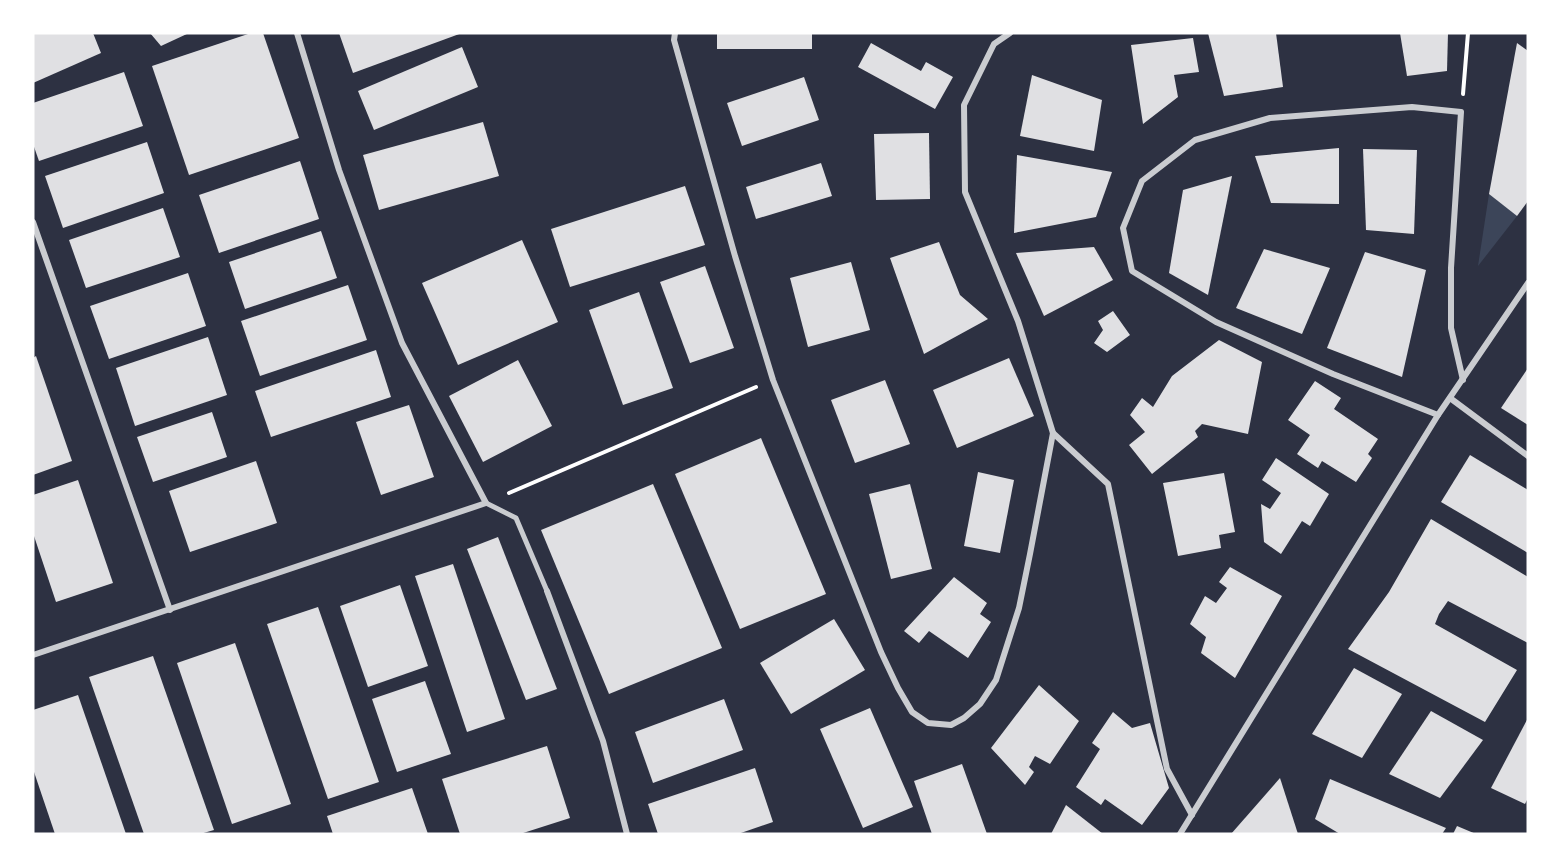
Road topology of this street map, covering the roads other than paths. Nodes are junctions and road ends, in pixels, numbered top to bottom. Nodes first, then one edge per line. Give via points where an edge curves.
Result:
1 (297, 33) edge
2 (675, 33) edge
3 (1010, 33) edge
4 (33, 222) edge
5 (1528, 283) edge
6 (1463, 380) junction
7 (1450, 398) junction
8 (1438, 415) junction
9 (1053, 433) junction
10 (1528, 456) edge
11 (486, 503) junction
12 (547, 591) joint
13 (170, 610) junction
14 (33, 656) edge
15 (1192, 815) junction
16 (627, 834) edge
17 (1180, 834) edge

1 - 11 street via 339,170 402,343
2 - 9 street via 773,380 881,652 912,712 928,723 951,725 964,718 980,704 996,680 1019,608
3 - 9 street via 994,44 963,105 965,192 1018,321
4 - 13 street
5 - 6 street
6 - 7 street
6 - 8 street via 1451,328 1461,112 1412,107 1270,117 1195,140 1142,181 1123,228 1132,271 1216,322
7 - 8 street
7 - 10 street
8 - 15 street
9 - 15 street via 1108,484 1167,769
11 - 12 street via 516,518
11 - 13 street
12 - 16 street via 603,741
13 - 14 street
15 - 17 street

